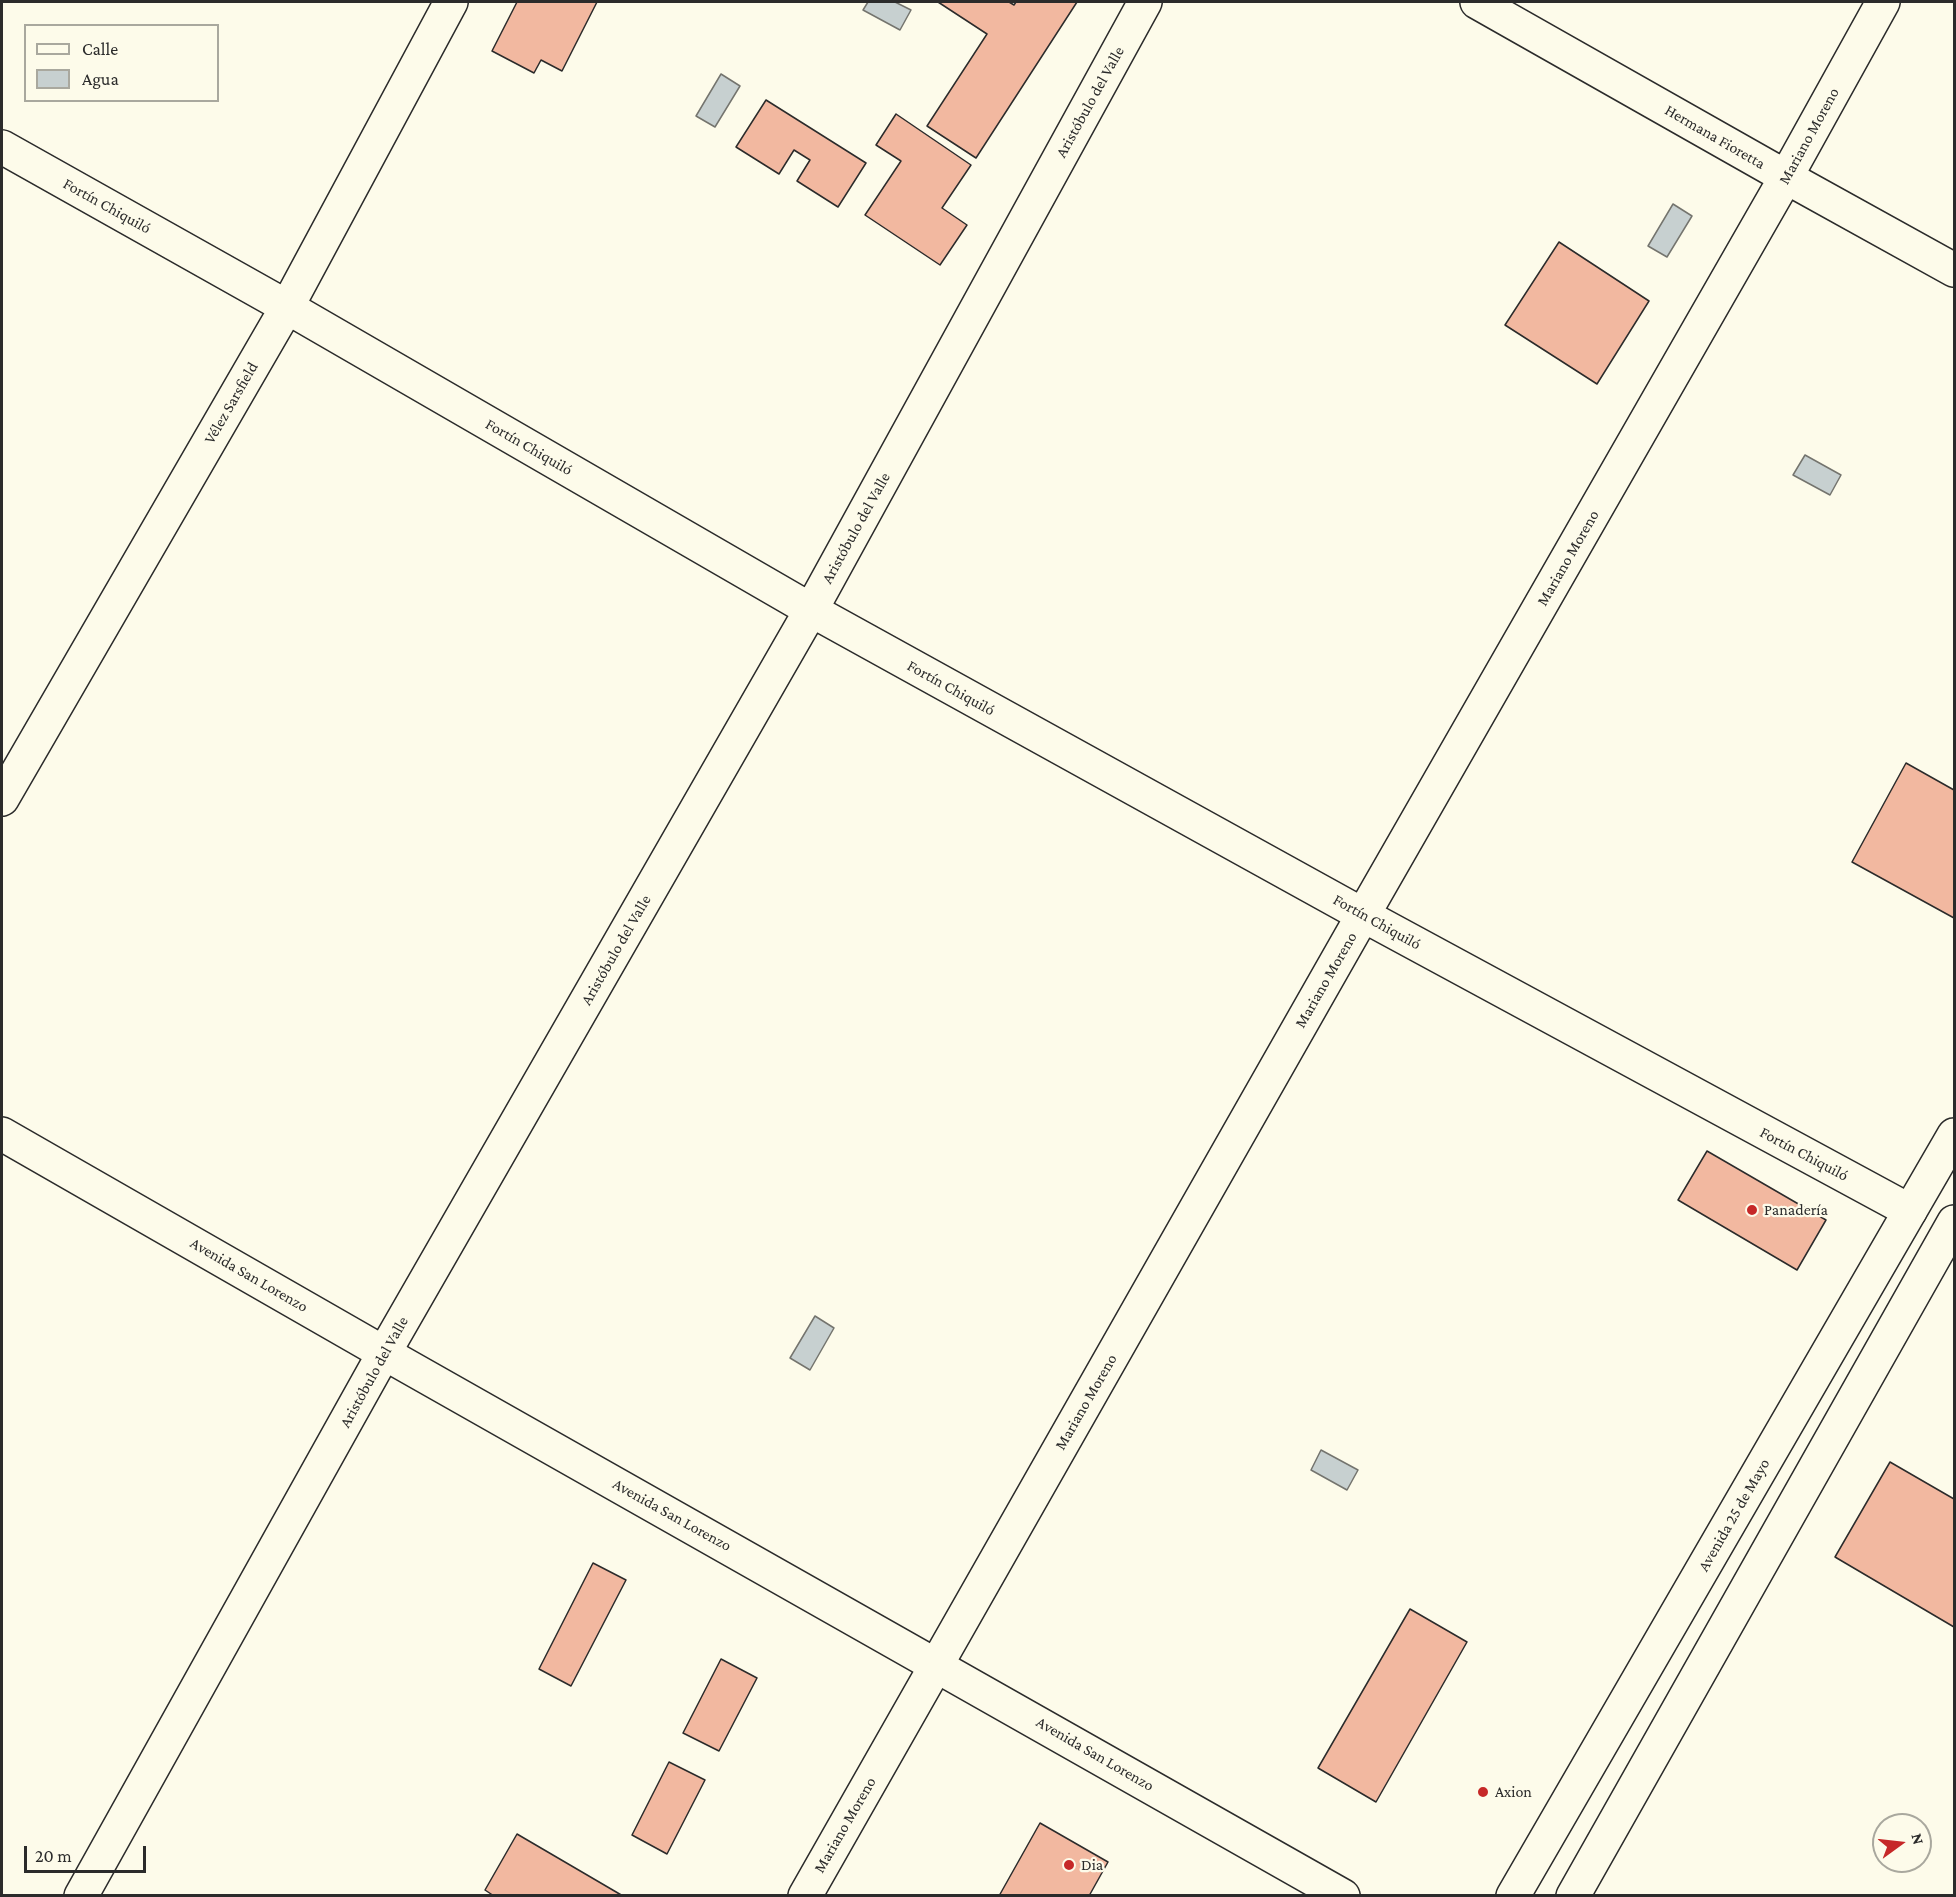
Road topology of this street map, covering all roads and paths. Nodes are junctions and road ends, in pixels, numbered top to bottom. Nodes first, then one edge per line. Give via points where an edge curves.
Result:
1 (451, 2) edge
2 (1145, 2) edge
3 (1477, 2) edge
4 (1883, 2) edge
5 (2, 147) edge
6 (1786, 177) junction
7 (1954, 270) edge
8 (287, 307) junction
9 (811, 610) junction
10 (2, 799) edge
11 (1363, 915) junction
12 (2, 1134) edge
13 (1954, 1135) edge
14 (1910, 1211) junction
15 (1952, 1231) edge
16 (384, 1353) junction
17 (937, 1665) junction
18 (81, 1896) edge
19 (805, 1896) edge
20 (1342, 1896) edge
21 (1513, 1896) edge
22 (1573, 1896) edge

1 - 8 street, Vélez Sarsfield
2 - 9 street, Aristóbulo del Valle
3 - 6 street, Hermana Fioretta
4 - 6 street, Mariano Moreno
5 - 8 street, Fortín Chiquiló
6 - 7 street, Hermana Fioretta
6 - 11 street, Mariano Moreno
8 - 9 street, Fortín Chiquiló
8 - 10 street, Vélez Sarsfield
9 - 11 street, Fortín Chiquiló
9 - 16 street, Aristóbulo del Valle
11 - 14 street, Fortín Chiquiló
11 - 17 street, Mariano Moreno
12 - 16 street, Avenida San Lorenzo
13 - 14 street, Avenida 25 de Mayo
14 - 15 street, Fortín Chiquiló
14 - 21 street, Avenida 25 de Mayo
15 - 22 street
16 - 17 street, Avenida San Lorenzo
16 - 18 street, Aristóbulo del Valle
17 - 19 street, Mariano Moreno
17 - 20 street, Avenida San Lorenzo

